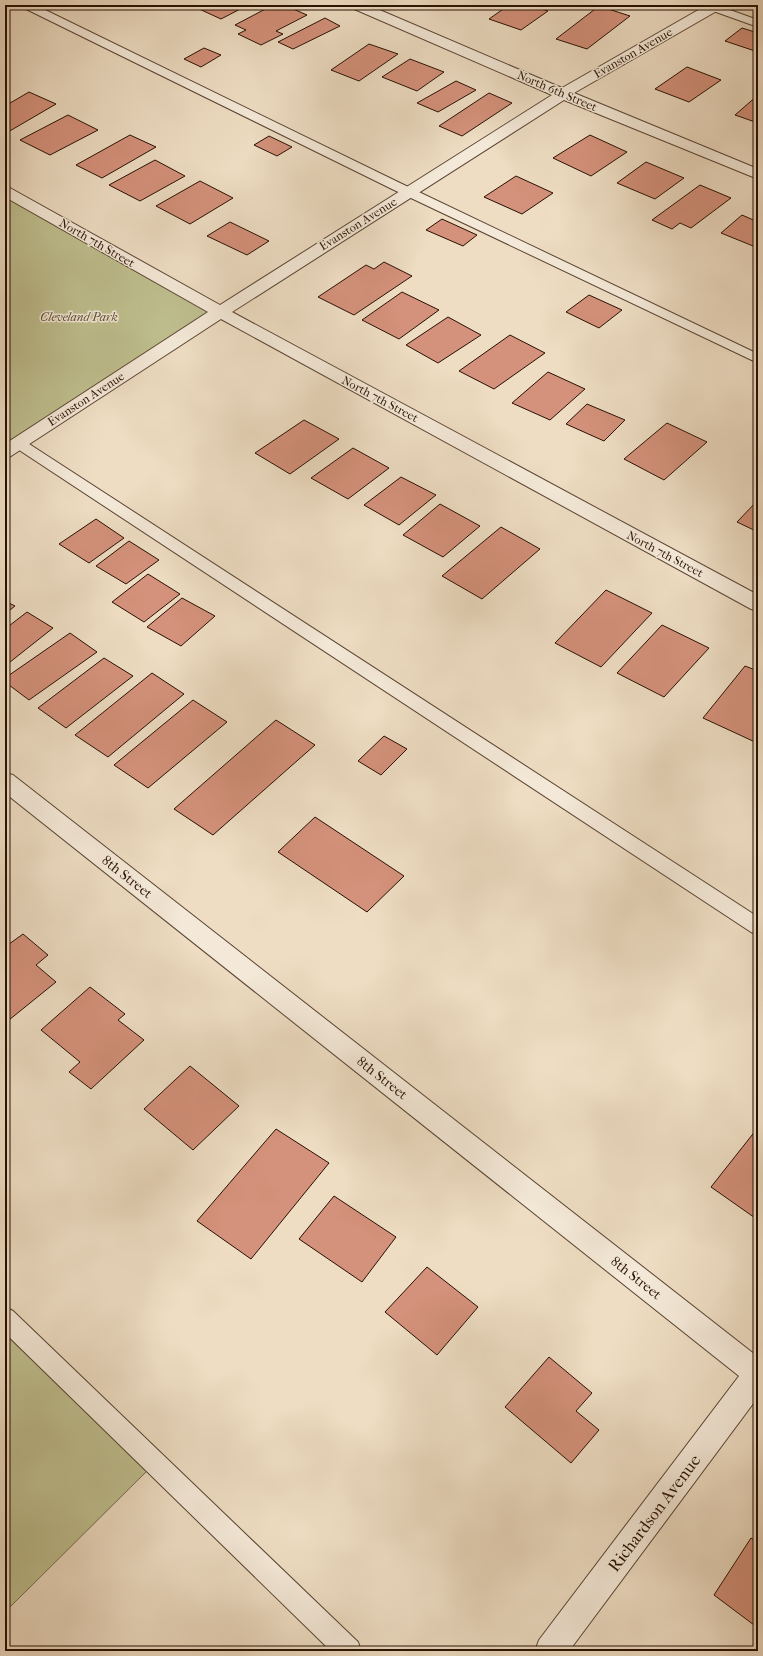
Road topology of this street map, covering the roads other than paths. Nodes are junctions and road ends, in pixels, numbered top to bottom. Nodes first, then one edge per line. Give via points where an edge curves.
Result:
1 (26, 5) edge
2 (357, 5) edge
3 (712, 6) edge
4 (758, 24) edge
5 (563, 94) junction
6 (758, 174) edge
7 (5, 191) edge
8 (410, 192) junction
9 (220, 312) junction
10 (758, 359) edge
11 (12, 448) edge
12 (758, 604) edge
13 (5, 781) edge
14 (758, 926) edge
15 (5, 1318) edge
16 (758, 1374) edge
17 (349, 1651) edge
18 (550, 1651) edge

1 - 8 lane
2 - 5 street, North 6th Street
3 - 4 lane
3 - 5 street, Evanston Avenue
5 - 6 street, North 6th Street
5 - 8 street, Evanston Avenue
7 - 9 street, North 7th Street
8 - 9 street, Evanston Avenue
8 - 10 lane
9 - 11 street, Evanston Avenue
9 - 12 street, North 7th Street
11 - 14 lane
13 - 16 street, 8th Street
15 - 17 lane
16 - 18 street, Richardson Avenue

